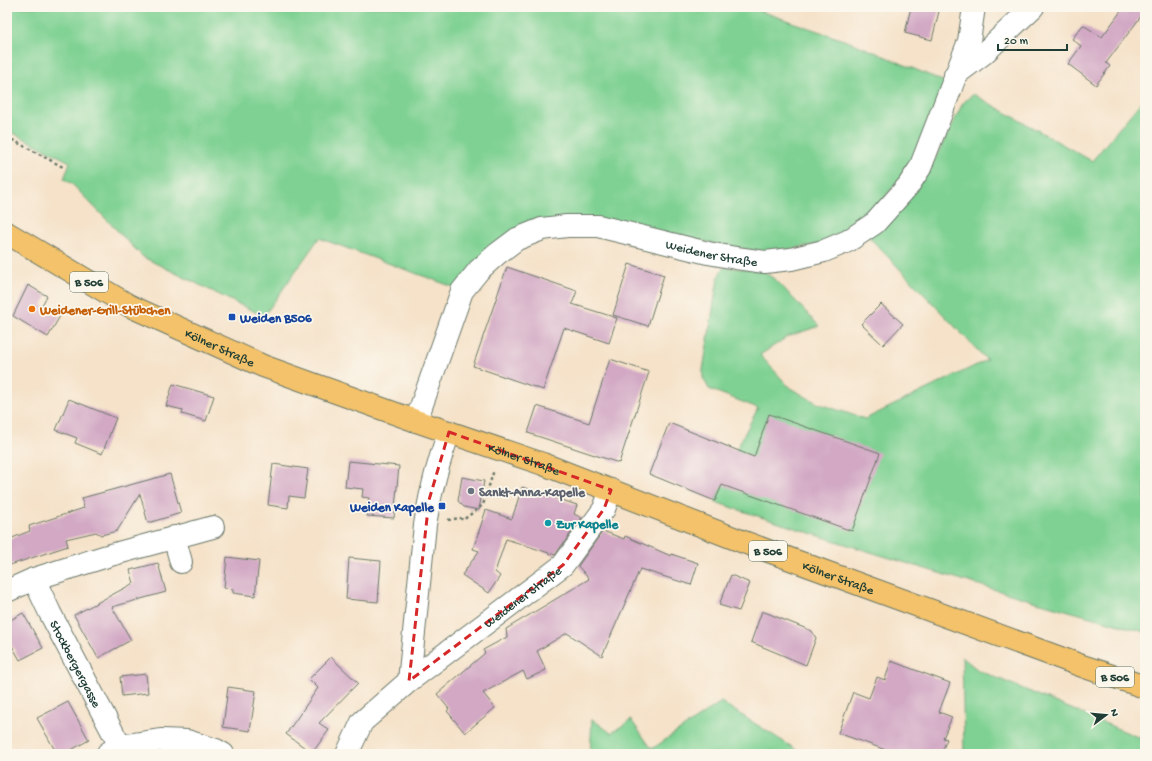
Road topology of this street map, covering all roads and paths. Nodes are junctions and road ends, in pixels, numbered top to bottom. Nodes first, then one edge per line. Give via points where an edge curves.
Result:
1 (974, 7) edge
2 (1033, 7) edge
3 (955, 75) junction
4 (7, 138) edge
5 (62, 167) dead end
6 (7, 233) edge
7 (416, 421) junction
8 (449, 432) junction
9 (500, 450) junction
10 (611, 490) junction
11 (463, 520) dead end
12 (213, 527) dead end
13 (174, 537) junction
14 (181, 562) dead end
15 (34, 579) junction
16 (7, 591) edge
17 (409, 681) junction
18 (1145, 686) edge
19 (114, 750) edge
20 (223, 754) edge
21 (347, 754) edge

1 - 3 street, Weidener Straße via 969,41
2 - 3 street via 983,54
3 - 7 street, Weidener Straße via 920,168 908,186 875,223 848,241 824,251 765,262 708,253 598,226 542,229 517,239 479,270 462,291
4 - 5 path
6 - 7 main road, Kölner Straße / B 506 via 130,306 263,366
7 - 8 main road, Kölner Straße / B 506
8 - 9 main road, Kölner Straße / B 506
8 - 17 street via 438,465 426,518
9 - 10 main road, Kölner Straße / B 506
9 - 11 path via 483,505
10 - 17 street, Weidener Straße via 604,509 563,565
10 - 18 main road, Kölner Straße / B 506 via 741,541 1085,667
12 - 13 street
13 - 14 street
13 - 15 street
15 - 16 street
15 - 19 street, Stockbergergasse
17 - 21 street, Weidener Straße via 362,722
19 - 20 street via 162,740 187,741

